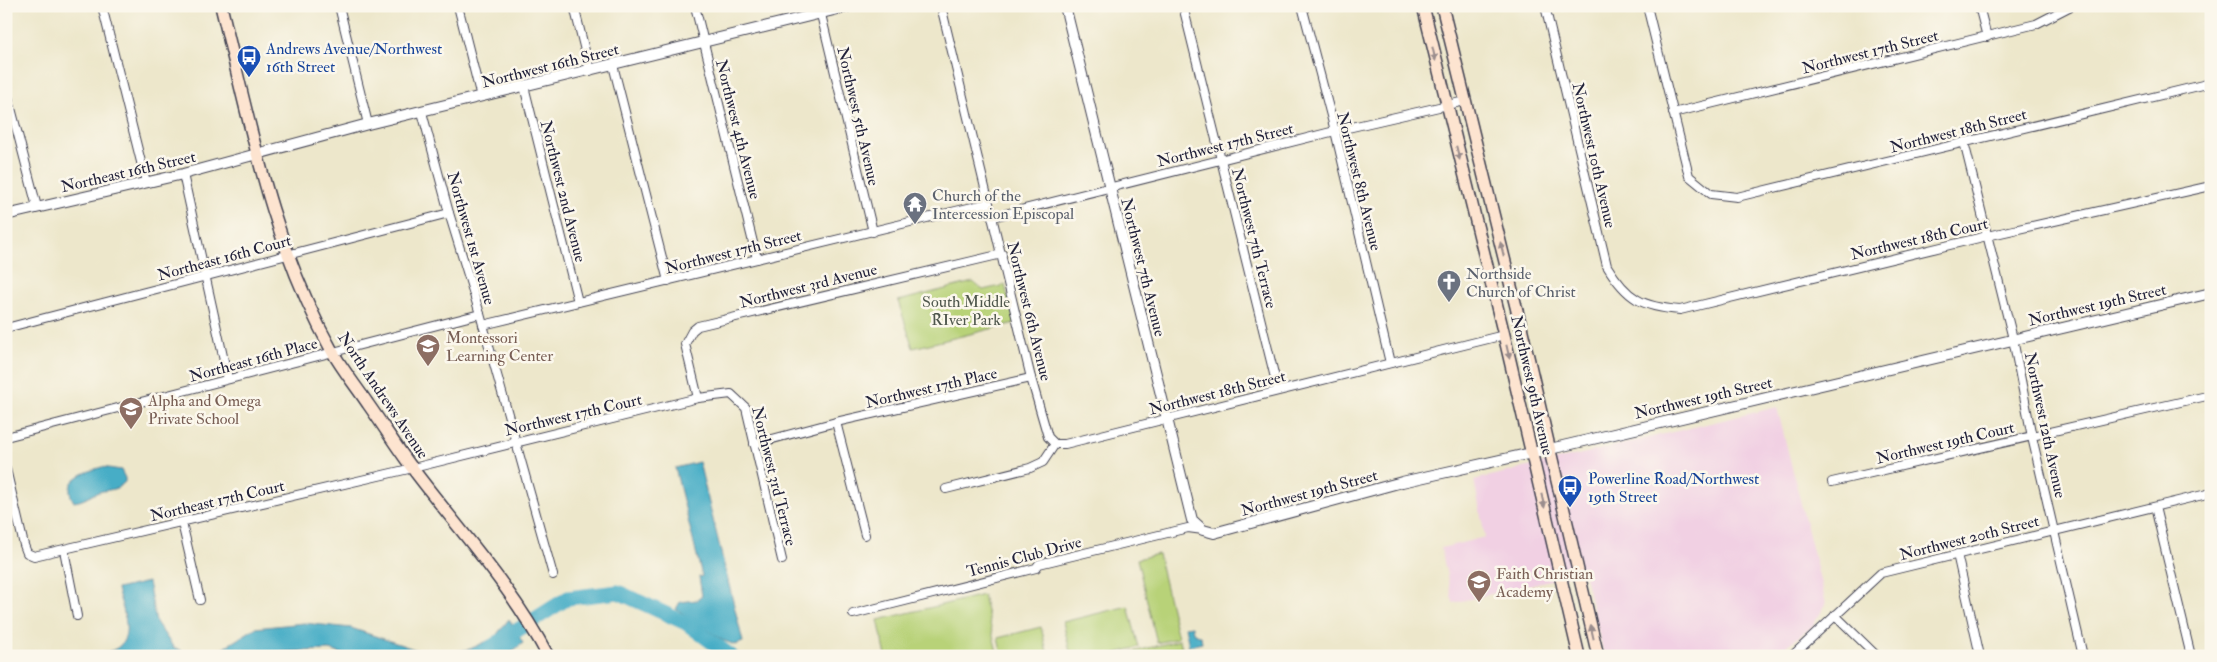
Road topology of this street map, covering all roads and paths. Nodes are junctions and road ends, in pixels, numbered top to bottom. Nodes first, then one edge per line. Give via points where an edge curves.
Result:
1 (102, 6) edge
2 (221, 6) edge
3 (339, 6) edge
4 (458, 6) edge
5 (574, 6) edge
6 (695, 6) edge
7 (850, 6) edge
8 (941, 6) edge
9 (1065, 6) edge
10 (1184, 6) edge
11 (1302, 6) edge
12 (1423, 6) edge
13 (1442, 6) edge
14 (1545, 6) edge
15 (1647, 6) edge
16 (1979, 6) edge
17 (2071, 6) edge
18 (820, 10) edge
19 (1987, 37) junction
20 (704, 43) junction
21 (614, 65) junction
22 (590, 71) junction
23 (2211, 83) edge
24 (524, 86) junction
25 (6, 88) edge
26 (481, 96) junction
27 (1465, 101) junction
28 (1447, 106) junction
29 (422, 112) junction
30 (1673, 113) junction
31 (368, 124) junction
32 (1335, 131) junction
33 (1964, 142) junction
34 (257, 155) junction
35 (1222, 159) junction
36 (183, 174) junction
37 (146, 182) junction
38 (2211, 186) edge
39 (1109, 188) junction
40 (990, 204) junction
41 (37, 207) junction
42 (449, 213) junction
43 (6, 215) edge
44 (993, 217) junction
45 (873, 232) junction
46 (1987, 236) junction
47 (1002, 254) junction
48 (288, 255) junction
49 (757, 259) junction
50 (206, 276) junction
51 (668, 281) junction
52 (2211, 293) edge
53 (1636, 300) joint
54 (578, 302) junction
55 (480, 314) junction
56 (483, 325) junction
57 (6, 328) edge
58 (1504, 335) junction
59 (2013, 339) junction
60 (332, 352) junction
61 (1390, 363) junction
62 (1031, 378) junction
63 (228, 379) junction
64 (1278, 390) junction
65 (2211, 395) edge
66 (698, 398) junction
67 (739, 400) joint
68 (1166, 419) junction
69 (836, 422) junction
70 (6, 437) edge
71 (2032, 437) junction
72 (515, 442) junction
73 (754, 444) junction
74 (1055, 444) junction
75 (1549, 449) junction
76 (1532, 453) junction
77 (413, 468) junction
78 (6, 469) edge
79 (1832, 482) dead end
80 (946, 489) dead end
81 (2211, 493) edge
82 (2154, 507) junction
83 (182, 523) junction
84 (1203, 530) junction
85 (2056, 530) junction
86 (865, 535) dead end
87 (64, 550) junction
88 (1956, 554) junction
89 (782, 560) dead end
90 (553, 575) dead end
91 (200, 600) dead end
92 (853, 614) dead end
93 (1835, 615) junction
94 (78, 616) dead end
95 (548, 656) edge
96 (1579, 656) edge
97 (1598, 656) edge
98 (1792, 656) edge
99 (1877, 656) edge
100 (1980, 656) edge
101 (2084, 656) edge
102 (2191, 656) edge

1 - 37 street
2 - 34 main road, North Andrews Avenue
3 - 31 street
4 - 26 street
5 - 22 street
6 - 20 street, Northwest 4th Avenue
7 - 18 street, Northwest 16th Street
8 - 40 street, Northwest 6th Avenue
9 - 39 street, Northwest 7th Avenue
10 - 35 street, Northwest 7th Terrace
11 - 32 street, Northwest 8th Avenue
12 -> 28 main road, Northwest 9th Avenue
13 - 27 main road, Northwest 9th Avenue
14 - 53 street, Northwest 10th Avenue via 1607,266 1619,285
15 - 30 street
16 - 19 street
17 - 19 street, Northwest 17th Street via 2036,24
18 - 20 street, Northwest 16th Street
18 - 45 street, Northwest 5th Avenue
19 - 30 street, Northwest 17th Street
20 - 21 street, Northwest 16th Street
20 - 49 street, Northwest 4th Avenue
21 - 22 street, Northwest 16th Street
21 - 51 street
22 - 24 street, Northwest 16th Street
23 - 33 street, Northwest 18th Street
24 - 26 street, Northwest 16th Street
24 - 54 street, Northwest 2nd Avenue
25 - 41 street
26 - 29 street, Northwest 16th Street
27 - 28 street, Northwest 17th Street
75 -> 27 main road, Northwest 9th Avenue
28 - 32 street, Northwest 17th Street
28 -> 58 main road, Northwest 9th Avenue
29 - 31 street, Northwest 16th Street
29 - 42 street, Northwest 1st Avenue
30 - 33 street, Northwest 18th Street via 1689,176 1711,194 1737,198
31 - 34 street, Northwest 16th Street
32 - 35 street, Northwest 17th Street
32 - 61 street, Northwest 8th Avenue
33 - 46 street, Northwest 12th Avenue
34 - 36 street, Northeast 16th Street
34 - 48 main road, North Andrews Avenue
35 - 39 street, Northwest 17th Street
35 - 64 street, Northwest 7th Terrace
36 - 37 street, Northeast 16th Street
36 - 50 street
37 - 41 street, Northeast 16th Street
38 - 46 street, Northwest 18th Court
39 - 44 street, Northwest 17th Street
39 - 68 street, Northwest 7th Avenue
40 - 44 street, Northwest 6th Avenue
40 - 45 street, Northwest 17th Street
41 - 43 street, Northeast 16th Street
42 - 48 street, Northeast 16th Court
42 - 55 street, Northwest 1st Avenue
44 - 47 street, Northwest 6th Avenue
45 - 49 street, Northwest 17th Street
46 - 53 street, Northwest 18th Court via 1680,310 1654,308
46 - 59 street, Northwest 12th Avenue
47 - 62 street, Northwest 6th Avenue
47 - 66 street, Northwest 3rd Avenue via 698,326 692,330 685,344
48 - 50 street, Northeast 16th Court
48 - 60 main road, North Andrews Avenue
49 - 51 street, Northwest 17th Street
50 - 57 street, Northeast 16th Court
50 - 63 street
51 - 54 street, Northwest 17th Street
52 - 59 street, Northwest 19th Street
54 - 56 street, Northwest 17th Street
55 - 56 street, Northwest 1st Avenue
55 - 60 street
56 - 72 street, Northwest 1st Avenue
58 - 61 street, Northwest 18th Street
58 -> 76 main road, Northwest 9th Avenue
59 - 71 street, Northwest 12th Avenue
59 - 75 street, Northwest 19th Street
60 - 63 street, Northeast 16th Place
60 - 77 main road, North Andrews Avenue
61 - 64 street, Northwest 18th Street
62 - 69 street, Northwest 17th Place
62 - 74 street, Northwest 6th Avenue via 1048,437
63 - 70 street, Northeast 16th Place
64 - 68 street, Northwest 18th Street
65 - 71 street, Northwest 19th Court
66 - 67 street, Northwest 17th Court via 731,394
66 - 72 street, Northwest 17th Court
67 - 73 street, Northwest 3rd Terrace via 746,408
68 - 74 street, Northwest 18th Street
68 - 84 street, Northwest 7th Avenue via 1192,520
69 - 73 street, Northwest 17th Place
69 - 86 street
71 - 79 street, Northwest 19th Court
71 - 85 street, Northwest 12th Avenue
72 - 77 street, Northwest 17th Court
72 - 90 street, Northwest 1st Avenue
73 - 89 street, Northwest 3rd Terrace
74 - 80 street via 1043,462 1030,468
75 - 76 street, Northwest 19th Street
97 -> 75 main road, Northwest 9th Avenue
76 - 84 street, Northwest 19th Street via 1402,482 1214,532
76 -> 96 main road, Northwest 9th Avenue
77 - 83 street, Northeast 17th Court
77 - 95 main road, North Andrews Avenue via 494,571
78 - 87 street, Northeast 17th Court via 28,553 34,556
81 - 82 street, Northwest 20th Street
82 - 85 street, Northwest 20th Street
82 - 102 street
83 - 87 street, Northeast 17th Court
83 - 91 street
84 - 92 street, Tennis Club Drive via 1188,528
85 - 88 street, Northwest 20th Street
85 - 101 street, Northwest 12th Avenue
87 - 94 street
88 - 93 street, Northwest 20th Street via 1880,573
88 - 100 street
93 - 98 street, Northwest 20th Street
93 - 99 street

